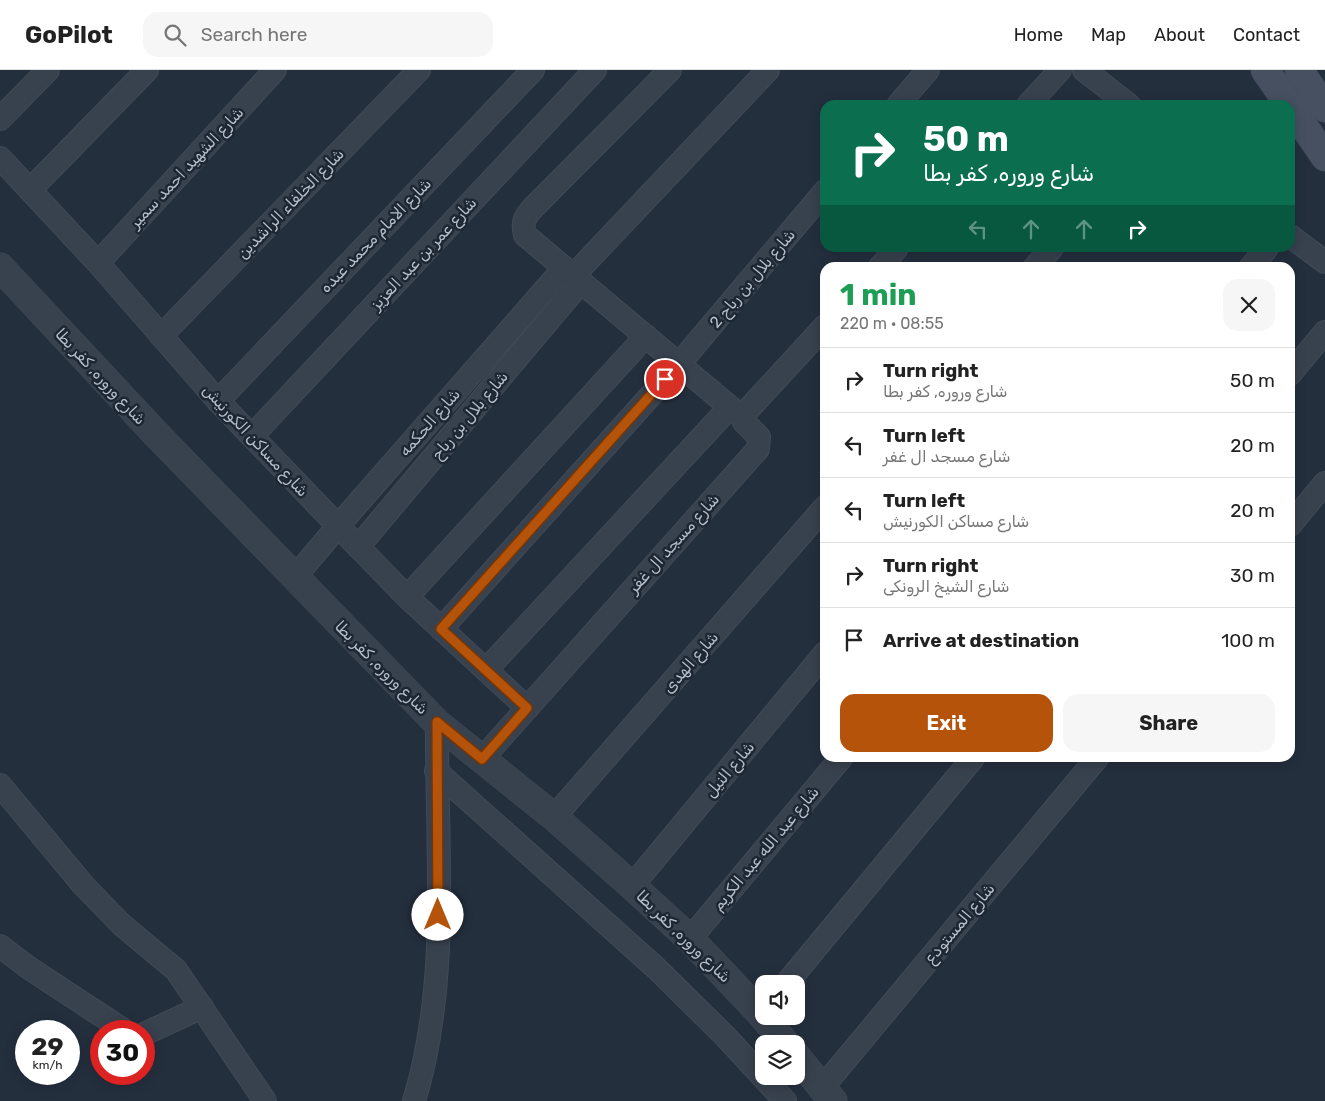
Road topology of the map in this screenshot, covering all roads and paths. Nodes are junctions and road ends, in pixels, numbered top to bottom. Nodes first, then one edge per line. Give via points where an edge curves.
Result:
1 (48, 70) edge
2 (146, 70) edge
3 (275, 70) edge
4 (419, 70) edge
5 (532, 70) edge
6 (595, 70) edge
7 (670, 70) edge
8 (768, 70) edge
9 (928, 70) edge
10 (1060, 70) edge
11 (1084, 70) edge
12 (1265, 70) edge
13 (1299, 70) edge
14 (902, 100) edge
15 (1033, 100) edge
16 (1123, 100) edge
17 (1286, 100) edge
18 (1324, 104) edge
19 (1295, 112) edge
20 (0, 119) edge
21 (1325, 157) edge
22 (0, 158) edge
23 (30, 190) junction
24 (820, 197) edge
25 (1295, 240) edge
26 (893, 252) edge
27 (1048, 252) edge
28 (1264, 252) edge
29 (884, 262) edge
30 (1039, 262) edge
31 (1255, 262) edge
32 (1325, 262) edge
33 (98, 263) junction
34 (0, 267) edge
35 (573, 276) junction
36 (820, 331) edge
37 (1325, 332) edge
38 (161, 336) junction
39 (646, 336) junction
40 (679, 364) junction
41 (1295, 368) edge
42 (218, 401) junction
43 (736, 412) junction
44 (252, 436) junction
45 (1325, 483) edge
46 (820, 513) edge
47 (1295, 519) edge
48 (338, 526) junction
49 (358, 547) junction
50 (295, 577) junction
51 (407, 597) junction
52 (441, 629) junction
53 (820, 658) edge
54 (486, 670) junction
55 (527, 708) junction
56 (437, 722) junction
57 (482, 759) junction
58 (838, 762) edge
59 (970, 762) edge
60 (1094, 762) edge
61 (436, 771) junction
62 (0, 785) edge
63 (554, 817) junction
64 (632, 886) junction
65 (690, 939) junction
66 (0, 946) edge
67 (793, 975) edge
68 (755, 1005) edge
69 (202, 1006) junction
70 (108, 1020) edge
71 (155, 1029) edge
72 (805, 1067) edge
73 (827, 1094) edge
74 (265, 1101) edge
75 (414, 1101) edge
76 (785, 1101) edge

1 - 20 street
2 - 23 street
3 - 33 street, شارع الشهيد احمد سمير
4 - 38 street, شارع الخلفاء الراشدين
5 - 42 street, شارع الامام محمد عبده
6 - 44 street, شارع عمر بن عبد العزيز
7 - 35 street, شارع مسجد ال غفر via 524,218 525,235
8 - 35 street
9 - 14 street
10 - 15 street
11 - 16 street
12 - 17 main road
13 - 18 main road
19 - 21 main road
22 - 23 street, شارع مساكن الكورنيش
23 - 33 street, شارع مساكن الكورنيش
24 - 40 street, شارع بلال بن رباح 2
25 - 32 street
26 - 29 street
27 - 30 street
28 - 31 street
33 - 38 street, شارع مساكن الكورنيش
34 - 50 street, شارع وروره, كفر بطا
35 - 39 street, شارع مسجد ال غفر
35 - 48 street, شارع الحكمه
35 - 49 street, شارع بلال بن رباح
36 - 43 street via 744,414
37 - 41 street
38 - 42 street, شارع مساكن الكورنيش
39 - 40 street, شارع مسجد ال غفر
39 - 51 street
40 - 43 street, شارع مسجد ال غفر
40 - 52 street, شارع بلال بن رباح 2
42 - 44 street, شارع مساكن الكورنيش
43 - 54 street
43 - 55 street, شارع مسجد ال غفر via 758,437 758,448
44 - 48 street, شارع مساكن الكورنيش
45 - 47 street
46 - 63 street, شارع الهدى
48 - 49 street, شارع مساكن الكورنيش
48 - 50 street, شارع الحكمه
49 - 51 street, شارع مساكن الكورنيش
50 - 56 street, شارع وروره, كفر بطا
51 - 52 street, شارع مساكن الكورنيش
52 - 54 street, شارع مساكن الكورنيش
53 - 64 street, شارع النيل
54 - 55 street, شارع مساكن الكورنيش
55 - 57 street, شارع مسجد ال غفر
56 - 57 street, شارع وروره, كفر بطا
56 - 61 street
57 - 63 street, شارع وروره, كفر بطا
58 - 65 street, شارع عبد الله عبد الكريم
59 - 67 street
60 - 73 street, شارع المستودع
61 - 75 street via 436,966 427,1046
61 - 76 street via 656,968
62 - 69 street via 84,886 122,925 176,970
63 - 64 street, شارع وروره, كفر بطا
64 - 65 street, شارع وروره, كفر بطا
65 - 68 street, شارع وروره, كفر بطا
66 - 70 street
69 - 71 street
69 - 74 street
72 - 73 street

